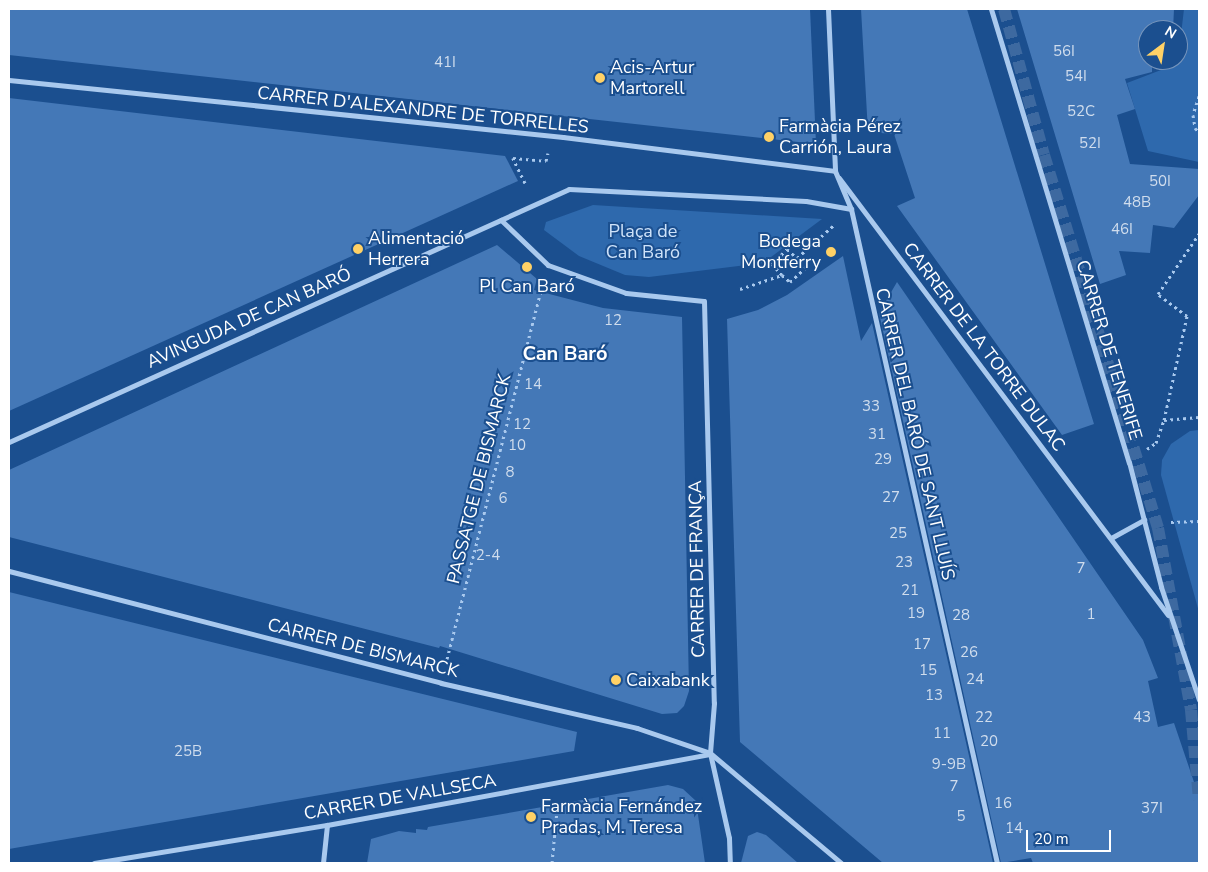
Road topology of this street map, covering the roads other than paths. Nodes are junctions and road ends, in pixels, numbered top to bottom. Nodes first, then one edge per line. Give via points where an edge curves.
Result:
1 (828, 9) edge
2 (991, 9) edge
3 (9, 80) edge
4 (835, 171) junction
5 (851, 209) junction
6 (501, 220) junction
7 (9, 442) edge
8 (1144, 520) junction
9 (1111, 538) junction
10 (9, 571) edge
11 (1170, 618) junction
12 (1199, 700) edge
13 (710, 753) junction
14 (327, 825) junction
15 (94, 863) edge
16 (323, 863) edge
17 (730, 863) edge
18 (841, 863) edge
19 (996, 863) edge

1 - 4 street, CARRER DEL BARÓ DE SANT LLUÍS
2 - 8 street, CARRER DE TENERIFE
3 - 4 street, CARRER D'ALEXANDRE DE TORRELLES via 563,137
4 - 5 street, CARRER DEL BARÓ DE SANT LLUÍS
4 - 9 street, CARRER DE LA TORRE DULAC
5 - 6 street via 806,201 569,189
5 - 19 street, CARRER DEL BARÓ DE SANT LLUÍS
6 - 7 street, AVINGUDA DE CAN BARÓ
6 - 13 street, CARRER DE FRANÇA via 548,265 626,293 704,301 714,703
8 - 9 street
8 - 11 street, CARRER DE TENERIFE
9 - 11 street, CARRER DE LA TORRE DULAC
10 - 13 street, CARRER DE BISMARCK via 441,683 638,728
11 - 12 street, CARRER DE TENERIFE
13 - 14 street, CARRER DE VALLSECA
13 - 17 street, CARRER DE FRANÇA via 729,838
13 - 18 street
14 - 15 street, CARRER DE VALLSECA
14 - 16 street

